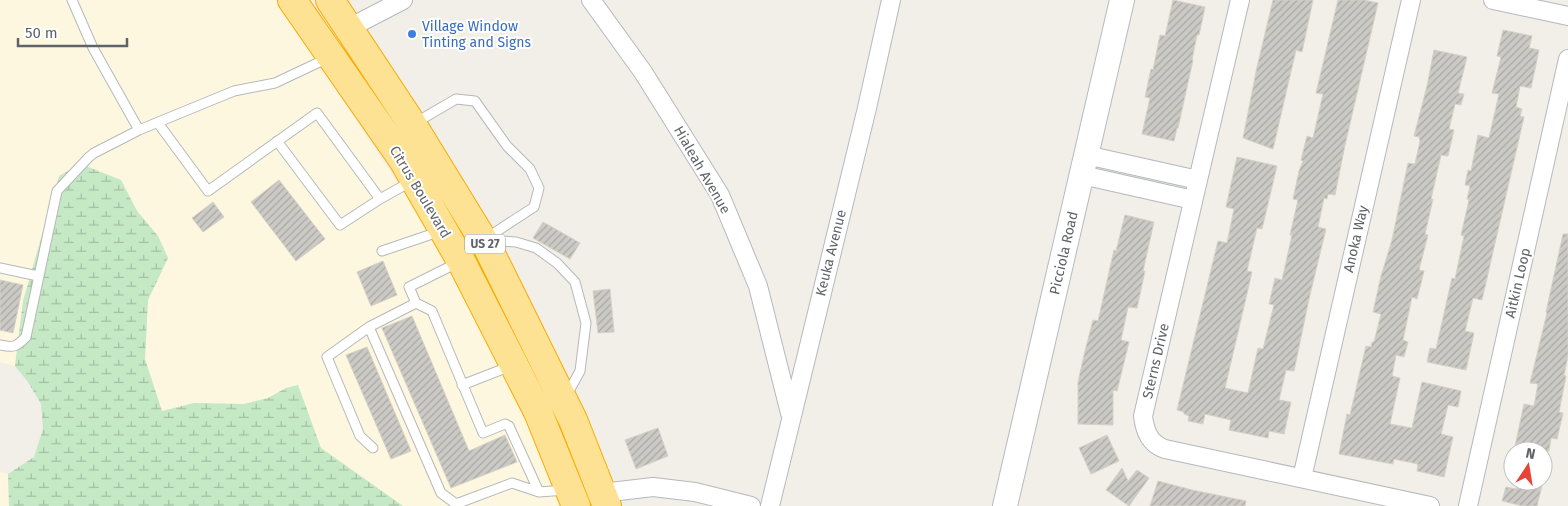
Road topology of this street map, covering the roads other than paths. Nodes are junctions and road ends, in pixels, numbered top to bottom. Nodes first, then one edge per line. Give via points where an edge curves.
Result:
1 (72, 0) edge
2 (292, 0) edge
3 (310, 0) edge
4 (330, 0) edge
5 (404, 0) edge
6 (591, 0) edge
7 (891, 0) edge
8 (1122, 0) edge
9 (1240, 0) edge
10 (1411, 0) edge
11 (1492, 0) edge
12 (1568, 16) edge
13 (349, 28) junction
14 (331, 57) junction
15 (1568, 59) edge
16 (158, 123) junction
17 (412, 124) junction
18 (139, 130) junction
19 (277, 141) junction
20 (1084, 165) junction
21 (439, 168) junction
22 (414, 180) junction
23 (1198, 180) junction
24 (380, 199) junction
25 (1193, 200) junction
26 (443, 230) junction
27 (485, 244) junction
28 (382, 251) dead end
29 (461, 261) junction
30 (0, 268) edge
31 (38, 276) junction
32 (416, 303) junction
33 (369, 327) junction
34 (498, 333) junction
35 (0, 345) edge
36 (515, 365) junction
37 (462, 385) junction
38 (562, 395) junction
39 (791, 416) junction
40 (373, 448) dead end
41 (1302, 478) junction
42 (539, 492) junction
43 (589, 500) edge
44 (751, 506) edge
45 (770, 506) edge
46 (1005, 506) edge
47 (1430, 506) edge
48 (1468, 506) edge

1 - 18 lane
2 - 14 highway, Citrus Boulevard / US 27
3 - 13 highway via 331,24
4 - 13 highway, Citrus Boulevard / US 27
5 - 13 street
6 - 39 street, Hialeah Avenue via 643,72 720,195 758,286
7 - 39 street, Keuka Avenue
8 - 20 street, Picciola Road
9 - 23 street, Sterns Drive
10 - 41 street, Anoka Way
11 - 12 street
13 - 17 highway, Citrus Boulevard / US 27
14 - 16 lane via 275,83 234,90
14 - 21 highway via 361,70 399,129
14 - 22 highway, Citrus Boulevard / US 27
15 - 48 street, Aitkin Loop
16 - 18 lane
16 - 19 lane via 208,191
17 - 21 highway, Citrus Boulevard / US 27
17 - 27 lane via 456,99 475,101 507,146 530,169 540,188 534,207
18 - 31 lane via 94,152 57,191
19 - 24 lane via 340,226
19 - 24 lane via 317,113
20 - 23 street
20 - 25 street
20 - 46 street, Picciola Road
21 - 27 highway, Citrus Boulevard / US 27
22 - 24 lane
22 - 26 highway, Citrus Boulevard / US 27
23 - 25 street, Sterns Drive
25 - 41 street, Sterns Drive via 1143,416 1144,428 1149,437 1165,449
26 - 28 lane
26 - 29 highway, Citrus Boulevard / US 27
27 - 38 highway, Citrus Boulevard / US 27
27 - 38 lane via 516,242 536,248 575,282 586,323 585,333 580,371 569,390
29 - 32 lane via 409,287
29 - 34 highway, Citrus Boulevard / US 27
30 - 31 lane
31 - 35 lane via 26,337 12,348
32 - 33 lane
32 - 37 lane via 432,311
33 - 40 lane via 328,357 360,436
33 - 42 lane via 442,493 456,504 512,483
34 - 36 highway, Citrus Boulevard / US 27
34 - 43 highway via 531,374 580,475 591,486
36 - 37 lane
36 - 43 highway, Citrus Boulevard / US 27
37 - 42 lane via 483,433 505,424 509,426
38 - 43 highway, Citrus Boulevard / US 27
39 - 45 street, Keuka Avenue
41 - 47 street, Sterns Drive
42 - 43 lane
43 - 44 street via 653,487 696,492

